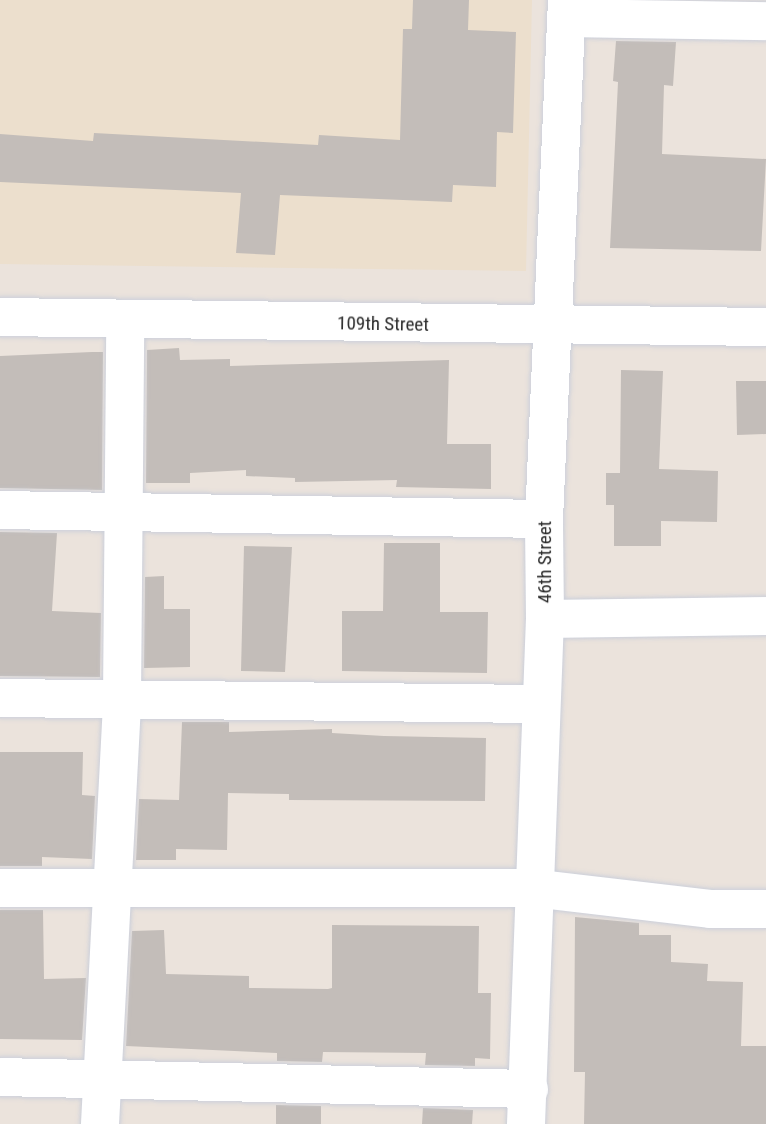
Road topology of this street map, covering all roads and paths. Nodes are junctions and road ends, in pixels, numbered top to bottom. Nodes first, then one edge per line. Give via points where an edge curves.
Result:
1 (567, 9) edge
2 (766, 21) edge
3 (0, 317) edge
4 (125, 319) junction
5 (552, 327) junction
6 (766, 327) edge
7 (0, 510) edge
8 (122, 512) junction
9 (544, 519) junction
10 (766, 616) edge
11 (545, 619) junction
12 (0, 698) edge
13 (122, 699) junction
14 (539, 704) junction
15 (0, 888) edge
16 (113, 888) junction
17 (533, 888) junction
18 (766, 909) edge
19 (0, 1077) edge
20 (100, 1079) junction
21 (527, 1106) edge
22 (100, 1124) edge

1 - 2 street
1 - 5 street, 46th Street
3 - 4 street, 109th Street
4 - 5 street, 109th Street
4 - 8 street
5 - 6 street, 109th Street
5 - 9 street, 46th Street
7 - 8 street
8 - 9 street
8 - 13 street
9 - 11 street, 46th Street
10 - 11 street
11 - 14 street, 46th Street
12 - 13 street
13 - 14 street
13 - 16 street
14 - 17 street, 46th Street
15 - 16 street
16 - 17 street
16 - 20 street
17 - 18 street via 710,909
17 - 21 street, 46th Street
19 - 20 street
20 - 21 street
20 - 22 street

